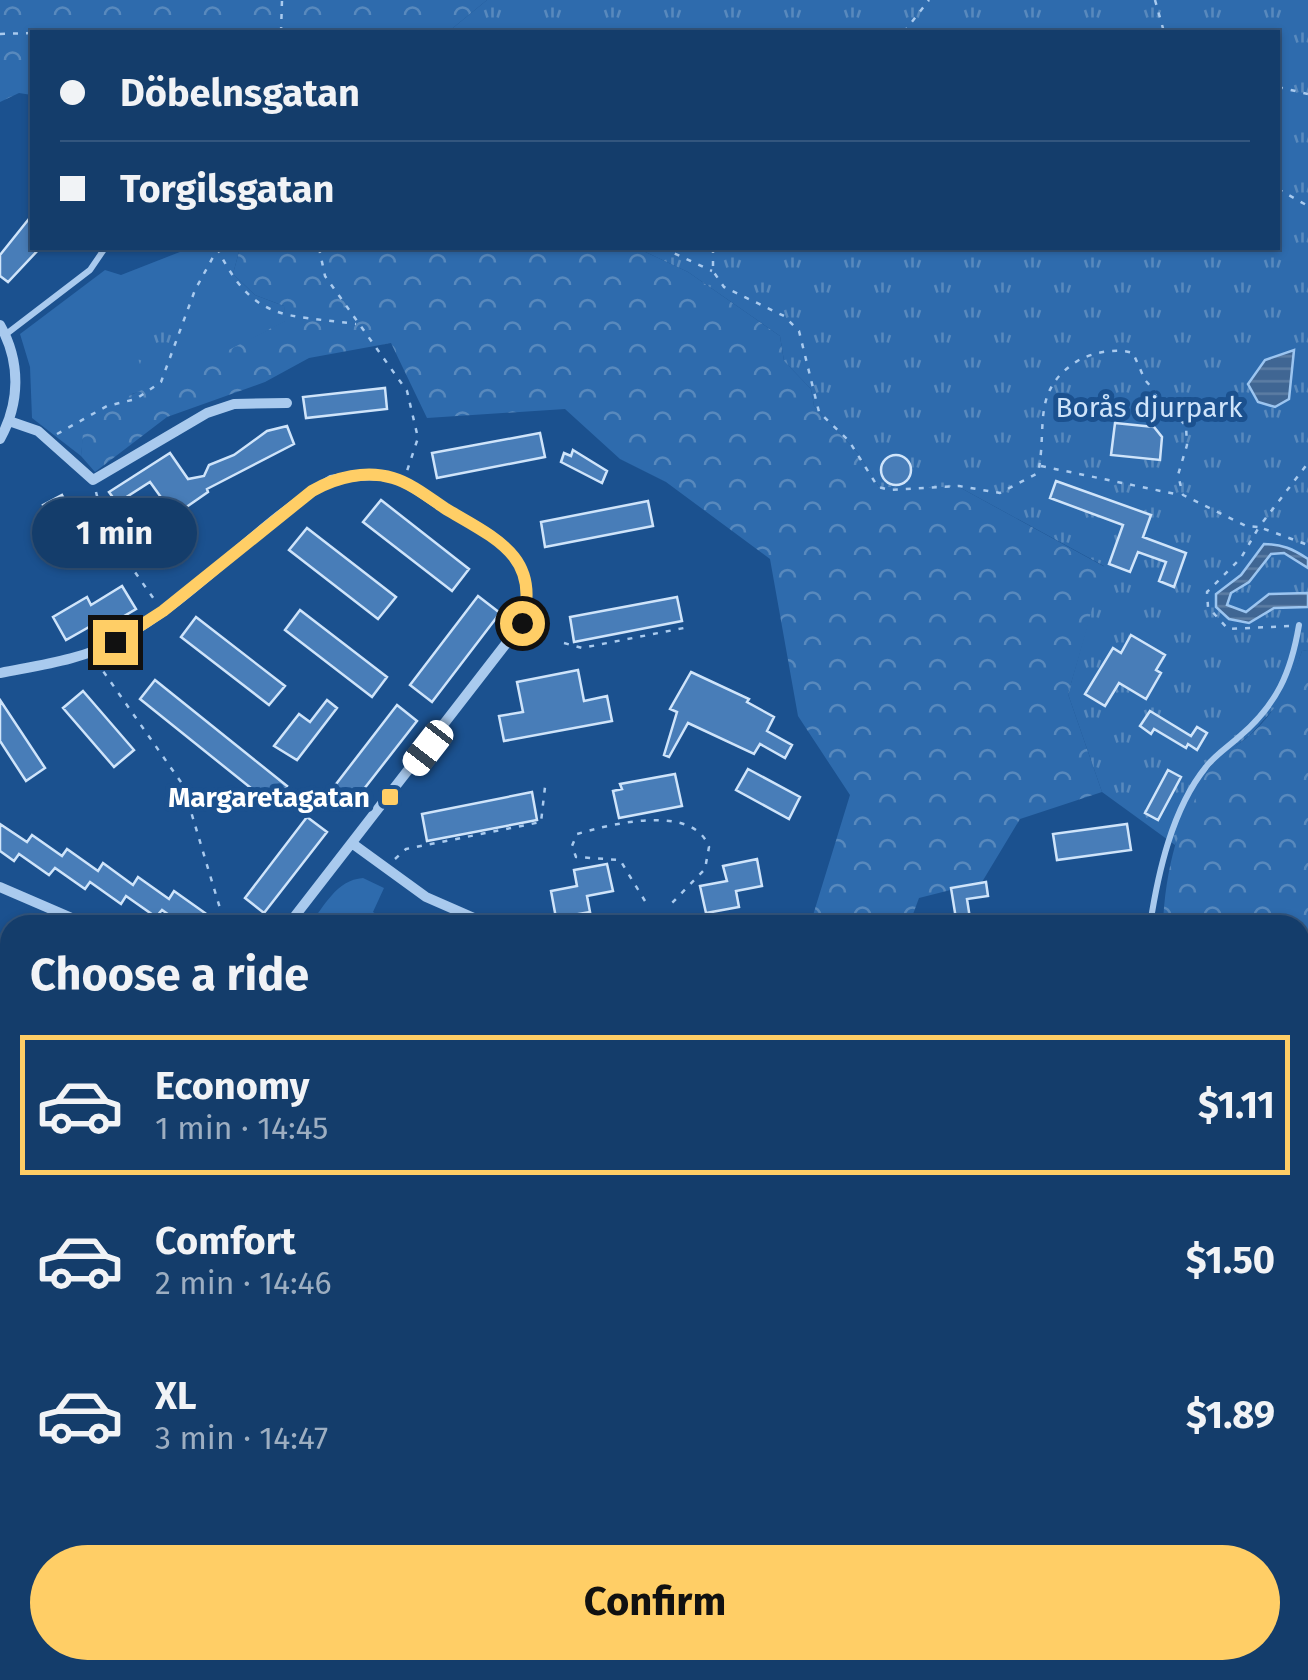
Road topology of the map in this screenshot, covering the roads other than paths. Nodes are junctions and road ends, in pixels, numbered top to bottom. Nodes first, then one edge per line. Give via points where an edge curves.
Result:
1 (104, 250) edge
2 (3, 330) edge
3 (287, 403) dead end
4 (9, 421) junction
5 (0, 439) edge
6 (1299, 625) road end
7 (0, 672) edge
8 (353, 844) junction
9 (0, 887) edge
10 (52, 911) junction
11 (52, 915) edge
12 (60, 915) edge
13 (296, 915) edge
14 (466, 915) edge
15 (1152, 915) edge

1 - 2 lane via 90,270
2 - 4 street via 16,382
3 - 4 street via 234,404 208,413 92,480 38,430
4 - 5 street
6 - 15 lane via 1280,692 1204,769 1185,805 1163,858
7 - 8 street via 90,652 163,611 331,480 394,478 499,540 518,560 530,597 522,623
8 - 13 street
8 - 14 street
9 - 10 street
10 - 11 street
10 - 12 street

